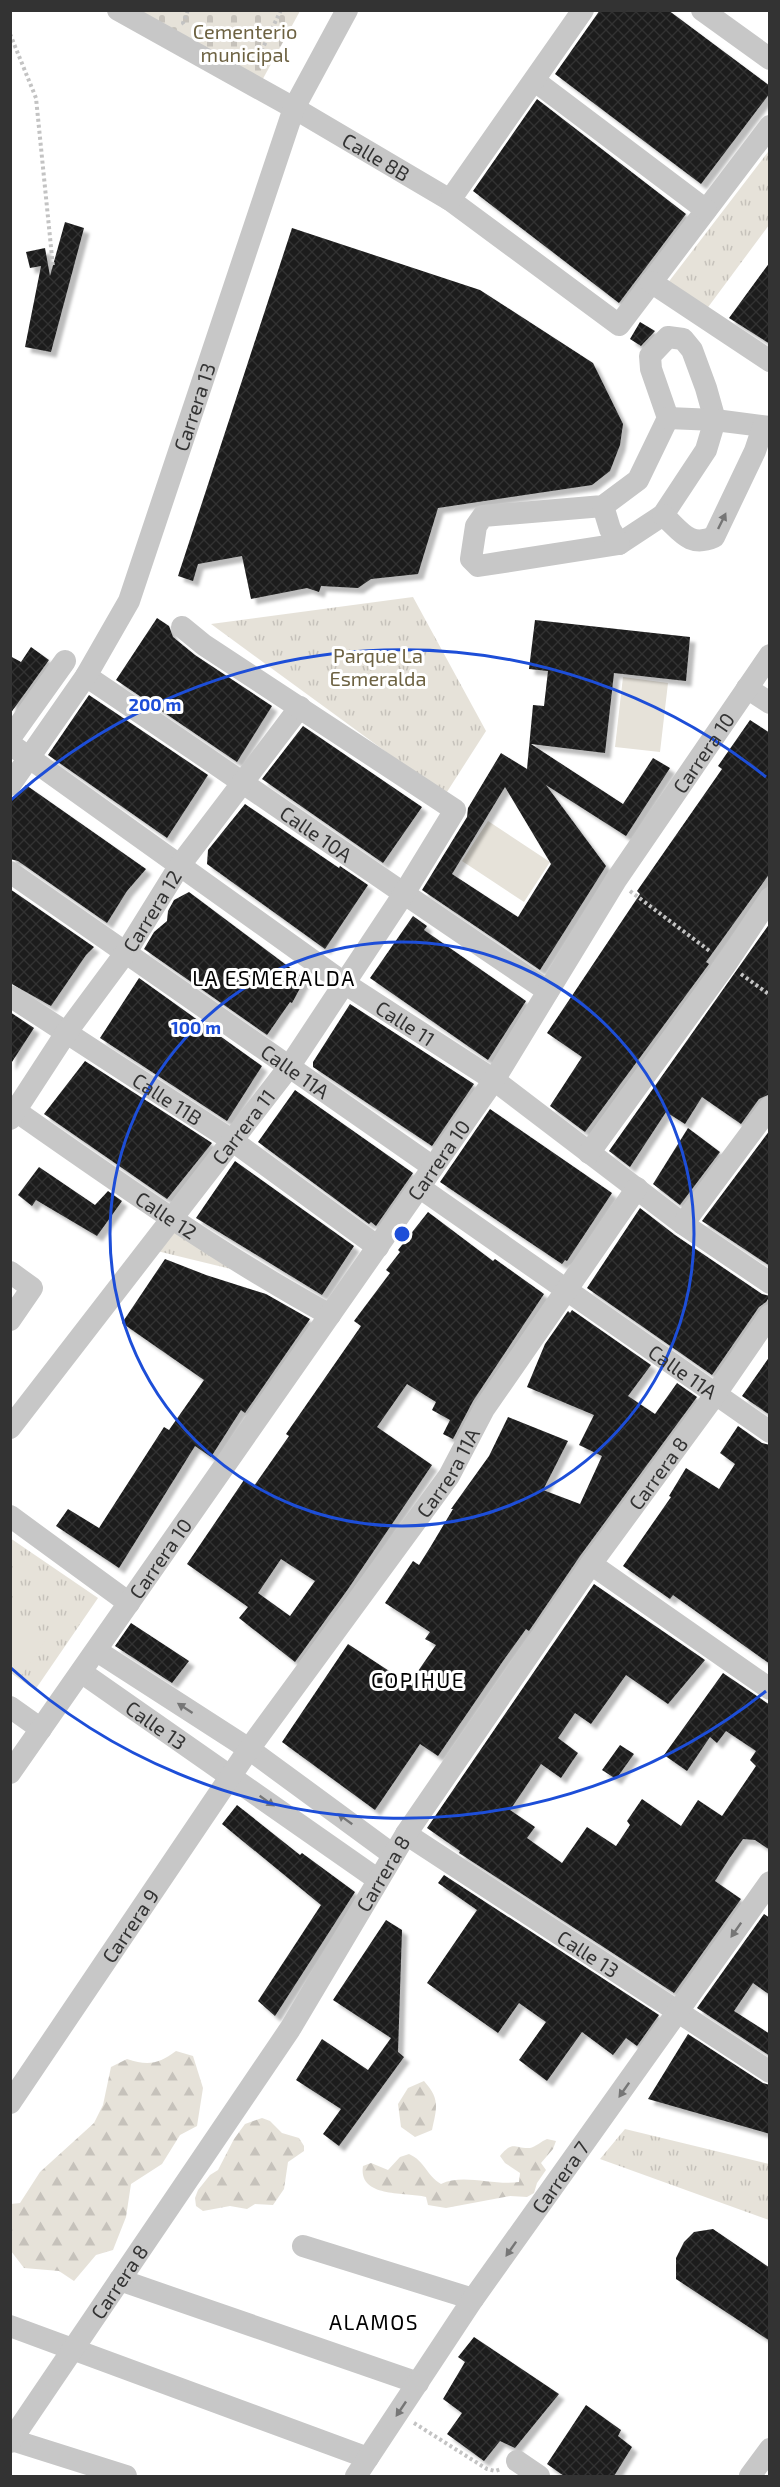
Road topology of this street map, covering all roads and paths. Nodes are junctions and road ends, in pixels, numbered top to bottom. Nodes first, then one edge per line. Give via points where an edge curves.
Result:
1 (118, 10) edge
2 (188, 10) edge
3 (281, 10) edge
4 (347, 10) edge
5 (583, 10) edge
6 (702, 10) edge
7 (193, 29) dead end
8 (10, 34) edge
9 (235, 50) dead end
10 (770, 59) edge
11 (535, 81) junction
12 (294, 108) junction
13 (770, 126) edge
14 (450, 200) junction
15 (706, 210) junction
16 (53, 267) dead end
17 (651, 282) junction
18 (770, 361) edge
19 (668, 418) junction
20 (715, 420) junction
21 (766, 427) edge
22 (603, 506) junction
23 (663, 515) junction
24 (619, 544) junction
25 (182, 627) dead end
26 (65, 661) dead end
27 (768, 661) edge
28 (86, 676) junction
29 (747, 688) junction
30 (770, 703) edge
31 (300, 707) junction
32 (10, 738) edge
33 (10, 744) edge
34 (29, 758) junction
35 (242, 781) junction
36 (10, 785) edge
37 (180, 865) junction
38 (10, 872) edge
39 (616, 880) junction
40 (403, 895) junction
41 (770, 898) edge
42 (126, 952) junction
43 (726, 964) junction
44 (344, 983) junction
45 (548, 991) junction
46 (770, 994) edge
47 (10, 996) edge
48 (66, 1034) junction
49 (289, 1067) junction
50 (494, 1080) junction
51 (770, 1107) edge
52 (12, 1112) edge
53 (233, 1141) junction
54 (589, 1153) junction
55 (433, 1167) junction
56 (419, 1187) junction
57 (637, 1188) junction
58 (171, 1219) junction
59 (683, 1224) junction
60 (378, 1247) junction
61 (10, 1272) edge
62 (770, 1283) edge
63 (567, 1289) junction
64 (330, 1314) junction
65 (770, 1315) edge
66 (10, 1320) edge
67 (715, 1395) junction
68 (10, 1428) edge
69 (770, 1432) edge
70 (10, 1516) edge
71 (591, 1564) junction
72 (129, 1603) junction
73 (97, 1651) junction
74 (81, 1672) junction
75 (770, 1689) edge
76 (10, 1707) edge
77 (41, 1729) junction
78 (249, 1749) junction
79 (10, 1773) edge
80 (232, 1776) junction
81 (406, 1834) junction
82 (392, 1854) junction
83 (377, 1879) junction
84 (770, 1882) edge
85 (678, 2013) junction
86 (770, 2072) edge
87 (10, 2103) edge
88 (303, 2246) dead end
89 (120, 2280) junction
90 (473, 2299) junction
91 (10, 2326) edge
92 (73, 2349) junction
93 (418, 2383) junction
94 (398, 2413) junction
95 (14, 2431) edge
96 (770, 2449) edge
97 (517, 2461) joint
98 (362, 2467) edge
99 (126, 2476) edge
100 (538, 2476) edge
101 (750, 2476) edge

1 - 12 street, Calle 8B
2 - 7 path via 183,23
3 - 9 path via 257,60
4 - 12 street, Carrera 13
5 - 11 street
6 - 10 street
8 - 16 path via 36,98
11 - 14 street
11 - 15 street
12 - 14 street, Calle 8B
12 - 28 street, Carrera 13 via 129,601
13 - 15 street
14 - 17 street, Calle 8B via 619,325
15 - 17 street
17 - 18 street
19 - 20 street
19 - 20 street via 650,356 668,337 683,339 692,350
19 - 22 street via 638,480
20 - 21 street
20 - 23 street via 706,450
23 -> 21 street via 693,542 714,537
22 - 24 street
22 - 24 street via 483,516 476,526 471,559 477,566
23 - 24 street
25 - 31 street
26 - 32 street
27 - 29 street, Carrera 10
28 - 34 street, Carrera 13
28 - 35 street, Calle 10A
29 - 30 street
29 - 39 street, Carrera 10
31 - 35 street, Carrera 12
31 - 40 street, Carrera 11 via 455,810
33 - 34 street, Calle 11
34 - 36 street, Carrera 13
34 - 37 street, Calle 11
35 - 37 street, Carrera 12
35 - 40 street, Calle 10A
37 - 42 street, Carrera 12
37 - 44 street, Calle 11
38 - 42 street, Calle 11A
39 - 43 path
39 - 45 street, Carrera 10
40 - 44 street, Carrera 11
40 - 45 street, Calle 10A
41 - 43 street
42 - 48 street, Carrera 12
42 - 49 street, Calle 11A
43 - 46 path
43 - 54 street
44 - 49 street, Carrera 11
44 - 50 street, Calle 11
45 - 50 street, Carrera 10
47 - 48 street, Calle 11B
48 - 52 street, Carrera 12
48 - 53 street, Calle 11B
49 - 53 street, Carrera 11
49 - 55 street, Calle 11A
50 - 54 street, Calle 11
50 - 55 street, Carrera 10
51 - 59 street
52 - 58 street, Calle 12
53 - 58 street, Carrera 11
53 - 60 street, Calle 11B
54 - 57 street, Calle 11
55 - 56 street, Carrera 10
56 - 60 street, Carrera 10
56 - 63 street, Calle 11A
57 - 59 street, Calle 11
57 - 63 street, Carrera 11A
58 - 64 street, Calle 12 via 265,1279
58 - 68 street, Carrera 11
59 - 62 street, Calle 11
60 - 64 street, Carrera 10
61 - 66 street via 32,1288
63 - 67 street, Calle 11A
63 - 78 street, Carrera 11A via 484,1409 448,1476
64 - 72 street, Carrera 10
65 - 67 street, Carrera 8
67 - 69 street, Calle 11A
67 - 71 street, Carrera 8
70 - 72 street
71 - 75 street
71 - 81 street, Carrera 8
72 - 73 street, Carrera 10
73 - 74 street, Carrera 10
78 -> 73 street, Calle 13
74 - 77 street, Carrera 10
74 - 80 street, Calle 13
76 - 77 street
77 - 79 street, Carrera 10
78 - 80 street, Carrera 9
82 -> 78 street, Calle 13
80 -> 83 street, Calle 13
80 - 87 street, Carrera 9
81 - 82 street, Carrera 8
81 - 85 street, Calle 13
82 - 83 street, Carrera 8
83 - 89 street, Carrera 8 via 290,2029
84 -> 85 street, Carrera 7
85 - 86 street, Calle 13
85 -> 90 street, Carrera 7
88 - 90 street
89 - 92 street, Carrera 8
89 - 93 street
90 - 93 street, Carrera 7
91 - 92 street
92 - 95 street, Carrera 8
92 - 98 street
93 -> 94 street, Carrera 7
94 - 97 path via 487,2469 495,2471
94 - 98 street, Carrera 7
95 - 99 street
96 - 101 street
97 - 100 street

